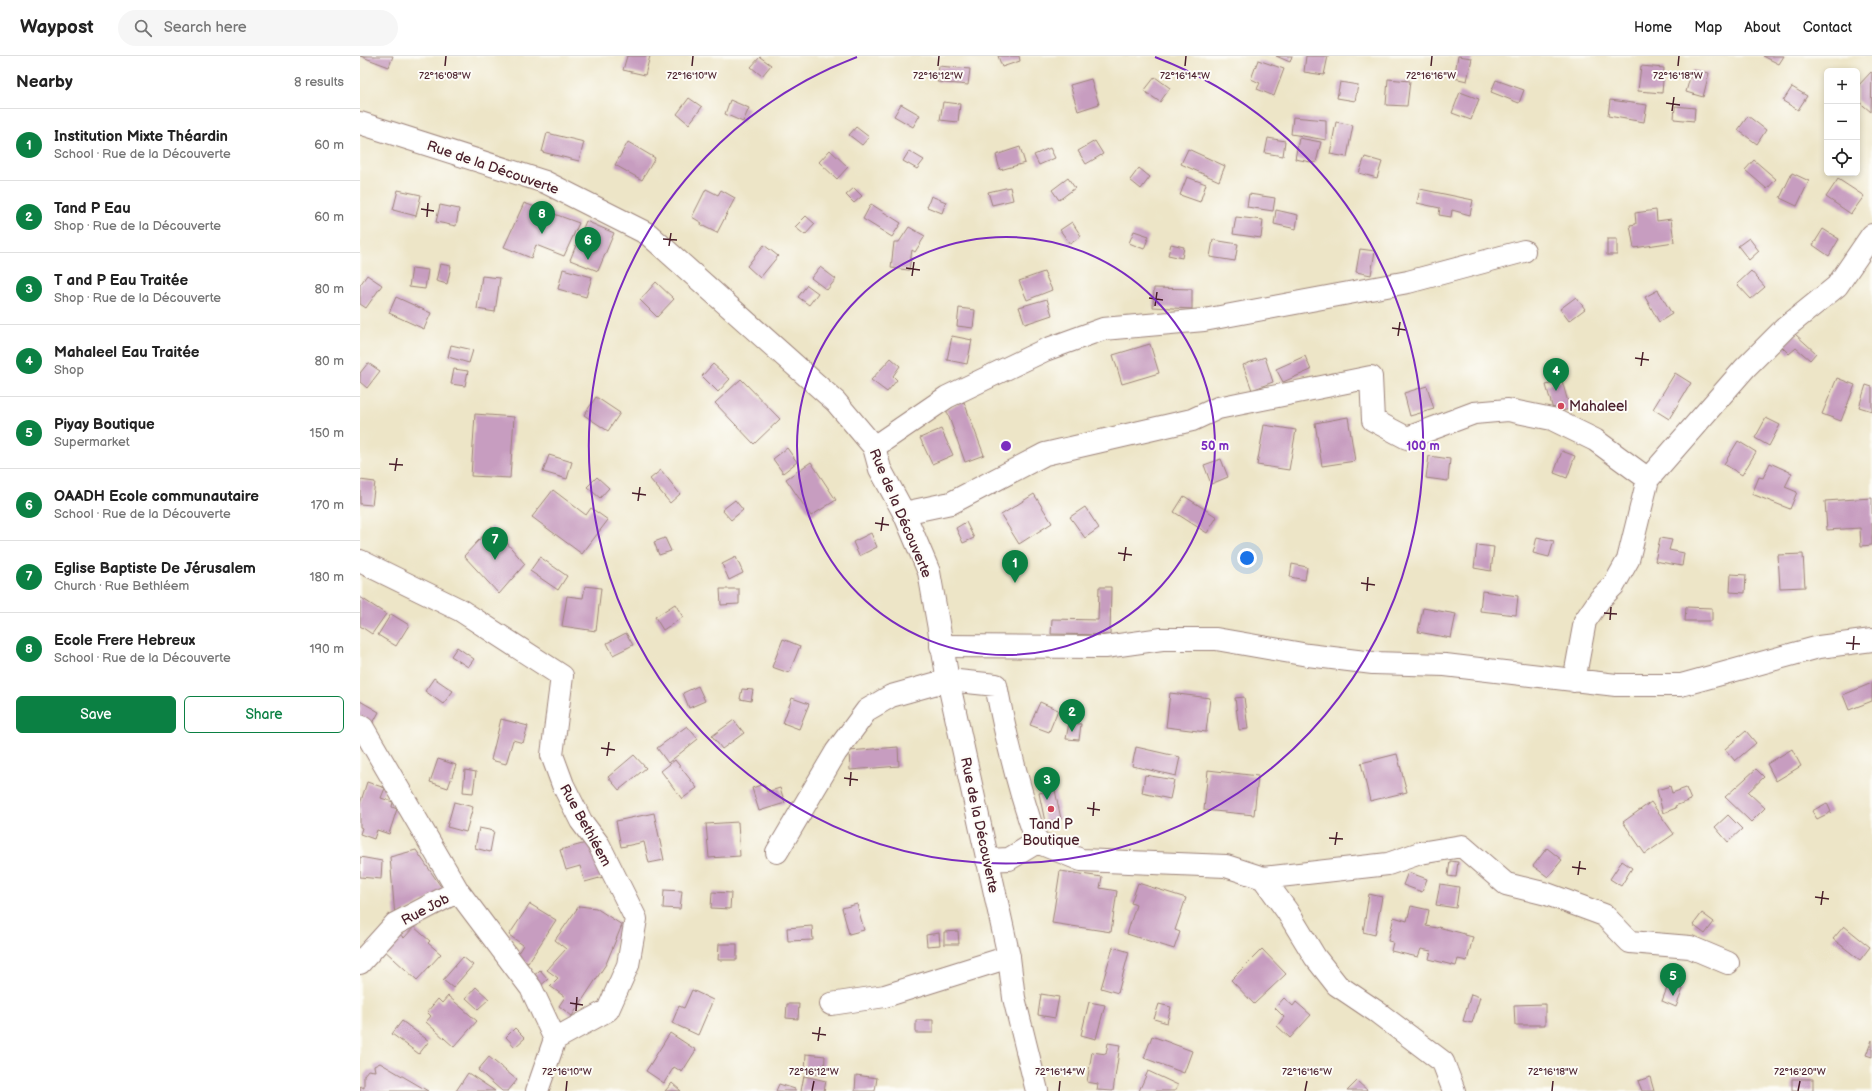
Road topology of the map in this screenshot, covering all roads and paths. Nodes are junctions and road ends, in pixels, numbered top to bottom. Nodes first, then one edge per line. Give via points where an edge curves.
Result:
1 (360, 123) edge
2 (1872, 235) edge
3 (1524, 251) dead end
4 (874, 447) junction
5 (1648, 480) junction
6 (904, 513) junction
7 (360, 561) edge
8 (1872, 640) edge
9 (942, 646) junction
10 (948, 680) junction
11 (1574, 681) junction
12 (360, 726) edge
13 (1037, 842) junction
14 (777, 852) dead end
15 (987, 860) junction
16 (1263, 878) junction
17 (458, 891) junction
18 (1009, 957) junction
19 (360, 963) edge
20 (1728, 963) dead end
21 (831, 1004) dead end
22 (555, 1039) junction
23 (537, 1091) edge
24 (1037, 1091) edge
25 (1454, 1091) edge

1 - 4 street, Rue de la Découverte via 545,182 648,234 836,402
2 - 5 street via 1837,286 1785,328 1750,363
3 - 4 street via 1408,282 1204,320 1103,329 1045,350 947,397
4 - 6 street, Rue de la Découverte via 880,469
5 - 6 street via 1595,440 1552,419 1508,410 1474,413 1407,438 1373,420 1371,377 1218,408 1192,420 1045,454 951,503
5 - 11 street via 1628,560 1614,585 1600,599 1585,621
6 - 9 street, Rue de la Découverte via 929,572
7 - 22 street, Rue Bethléem via 460,610 562,676 552,755 581,821 599,845 636,919 628,965 608,1010
8 - 11 street via 1819,647 1681,685 1616,686
9 - 10 street, Rue de la Découverte
9 - 11 street via 1105,647 1162,638 1216,639 1365,662 1445,665
10 - 13 street via 996,685 1008,744
10 - 14 street via 891,696 868,710 836,752
10 - 15 street, Rue de la Découverte
12 - 17 street
13 - 15 street via 1009,859
13 - 16 street via 1081,860 1226,866
15 - 18 street, Rue de la Découverte
16 - 20 street via 1388,864 1420,853 1462,846 1506,884 1547,894 1604,915 1630,942 1690,947
16 - 25 street via 1336,985 1377,1012 1443,1062
17 - 19 street, Rue Job via 395,924
17 - 22 street via 531,988
18 - 21 street via 885,996
18 - 24 street, Rue de la Découverte via 1014,998
22 - 23 street

